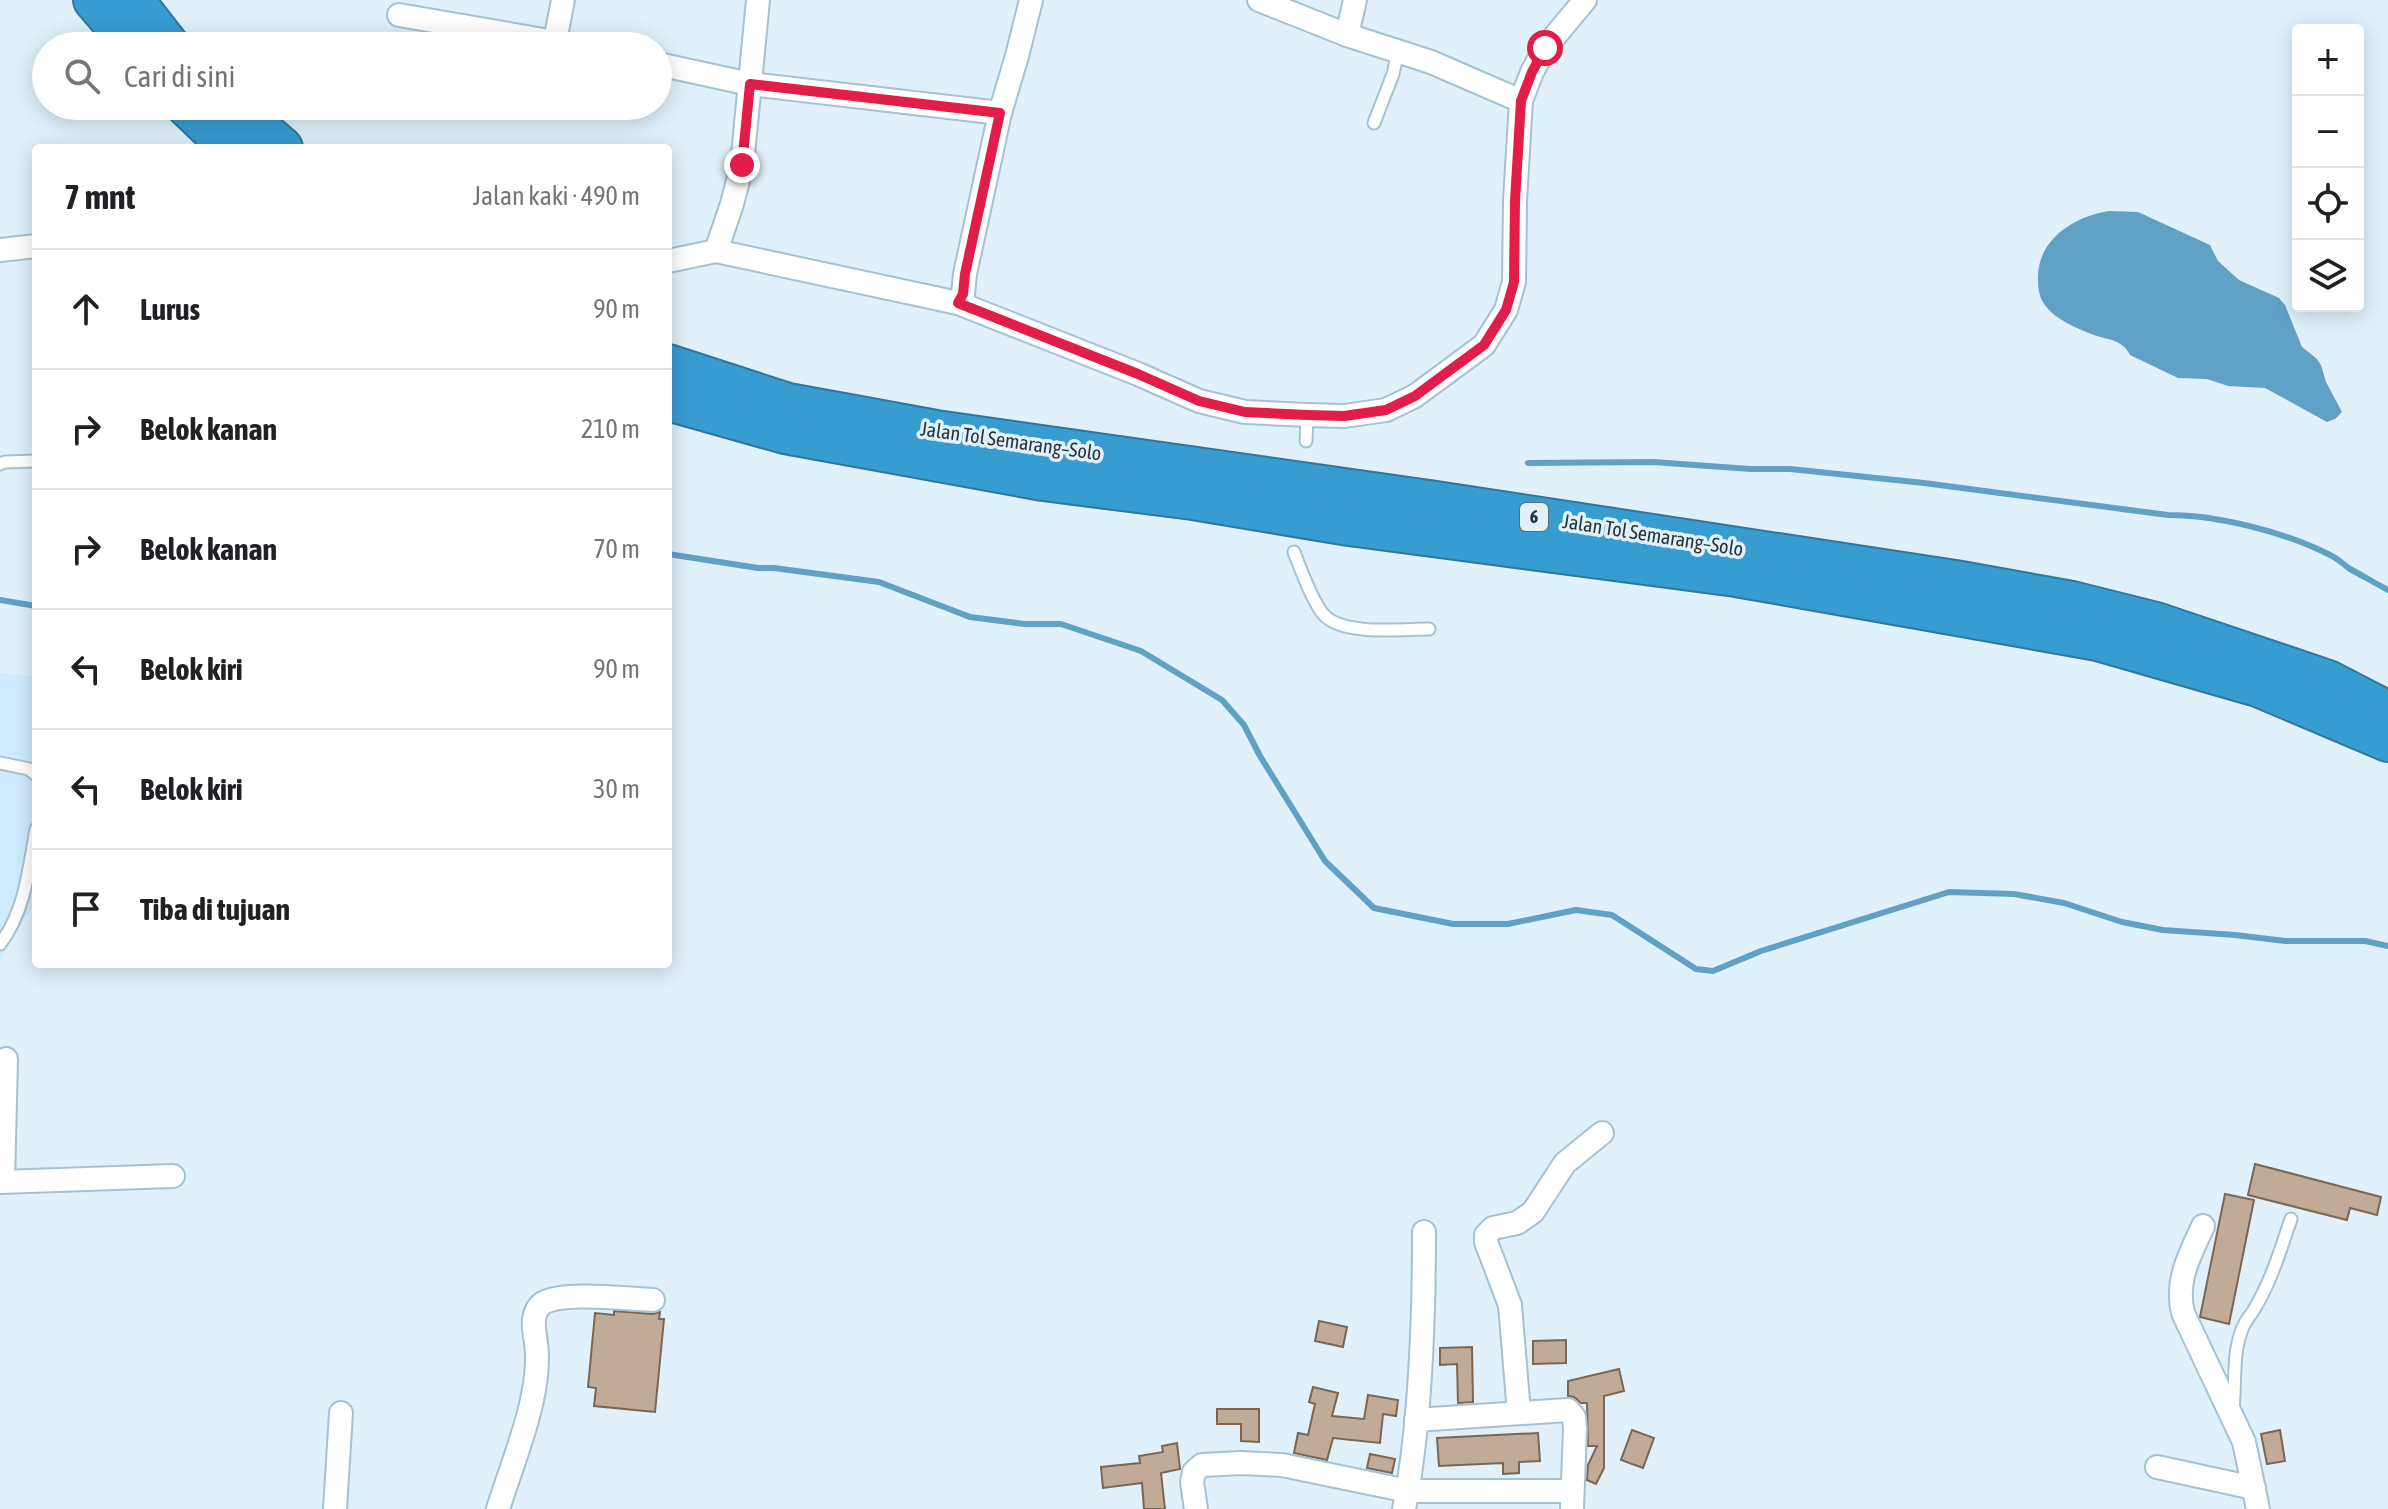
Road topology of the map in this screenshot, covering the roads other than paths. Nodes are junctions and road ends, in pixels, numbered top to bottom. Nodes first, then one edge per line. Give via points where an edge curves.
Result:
1 (94, 0) edge
2 (133, 0) edge
3 (563, 0) edge
4 (758, 0) edge
5 (1031, 0) edge
6 (1259, 0) edge
7 (1355, 0) edge
8 (1585, 0) edge
9 (399, 15) dead end
10 (121, 32) edge
11 (158, 32) edge
12 (501, 32) edge
13 (557, 32) edge
14 (1347, 35) junction
15 (1398, 51) junction
16 (672, 67) edge
17 (750, 84) junction
18 (1521, 101) junction
19 (1000, 113) junction
20 (202, 120) edge
21 (249, 120) edge
22 (1374, 123) dead end
23 (227, 144) edge
24 (277, 144) edge
25 (32, 246) edge
26 (0, 250) edge
27 (716, 251) junction
28 (672, 260) edge
29 (958, 303) junction
30 (672, 366) edge
31 (672, 401) edge
32 (1307, 415) junction
33 (1306, 441) dead end
34 (32, 461) edge
35 (0, 464) edge
36 (1294, 552) dead end
37 (1429, 629) dead end
38 (2388, 712) edge
39 (2388, 741) edge
40 (0, 763) edge
41 (32, 772) edge
42 (32, 849) edge
43 (0, 944) edge
44 (6, 1059) dead end
45 (1602, 1133) dead end
46 (173, 1176) dead end
47 (2, 1182) edge
48 (2291, 1219) dead end
49 (2203, 1226) dead end
50 (1424, 1232) dead end
51 (653, 1300) dead end
52 (2232, 1412) junction
53 (341, 1413) dead end
54 (1519, 1413) junction
55 (1416, 1420) junction
56 (2157, 1467) dead end
57 (2256, 1499) edge
58 (1406, 1500) edge
59 (1572, 1500) edge
60 (335, 1509) edge
61 (498, 1509) edge
62 (1196, 1509) edge

1 - 10 highway
2 - 11 highway
3 - 13 street
4 - 17 street
5 - 19 street
6 - 14 street
7 - 14 street
8 - 18 street via 1545,48
9 - 12 street
14 - 15 street
15 - 18 street
15 - 22 lane
16 - 17 street
17 - 19 street
17 - 27 street via 742,165
18 - 32 street via 1514,282 1506,310 1484,345 1415,396 1386,410
19 - 29 street
20 - 23 highway
21 - 24 highway
25 - 26 street
27 - 28 street
27 - 29 street
29 - 32 street via 1199,401 1245,412
30 - 38 highway, Jalan Tol Semarang–Solo / 6 via 788,404 936,431 1491,510 2072,602 2156,623 2328,681
31 - 39 highway, Jalan Tol Semarang–Solo / 6 via 785,433 1043,480 1736,576 2098,640 2258,686
32 - 33 lane
34 - 35 lane
36 - 37 lane via 1323,614 1334,623 1348,628
40 - 41 lane
42 - 43 lane via 22,900
44 - 47 street
45 - 54 street via 1565,1163 1533,1212 1486,1235 1510,1305
46 - 47 street
48 - 52 lane via 2269,1279 2243,1326 2236,1349
49 - 52 street via 2183,1271 2179,1297
50 - 55 street
51 - 61 street via 572,1297 544,1303 536,1311 534,1394
52 - 57 street via 2247,1449
53 - 60 street
54 - 55 street
54 - 59 street via 1568,1410 1574,1417
55 - 58 street
56 - 57 street
58 - 59 street
58 - 62 street via 1282,1465 1241,1463 1202,1465 1194,1472

